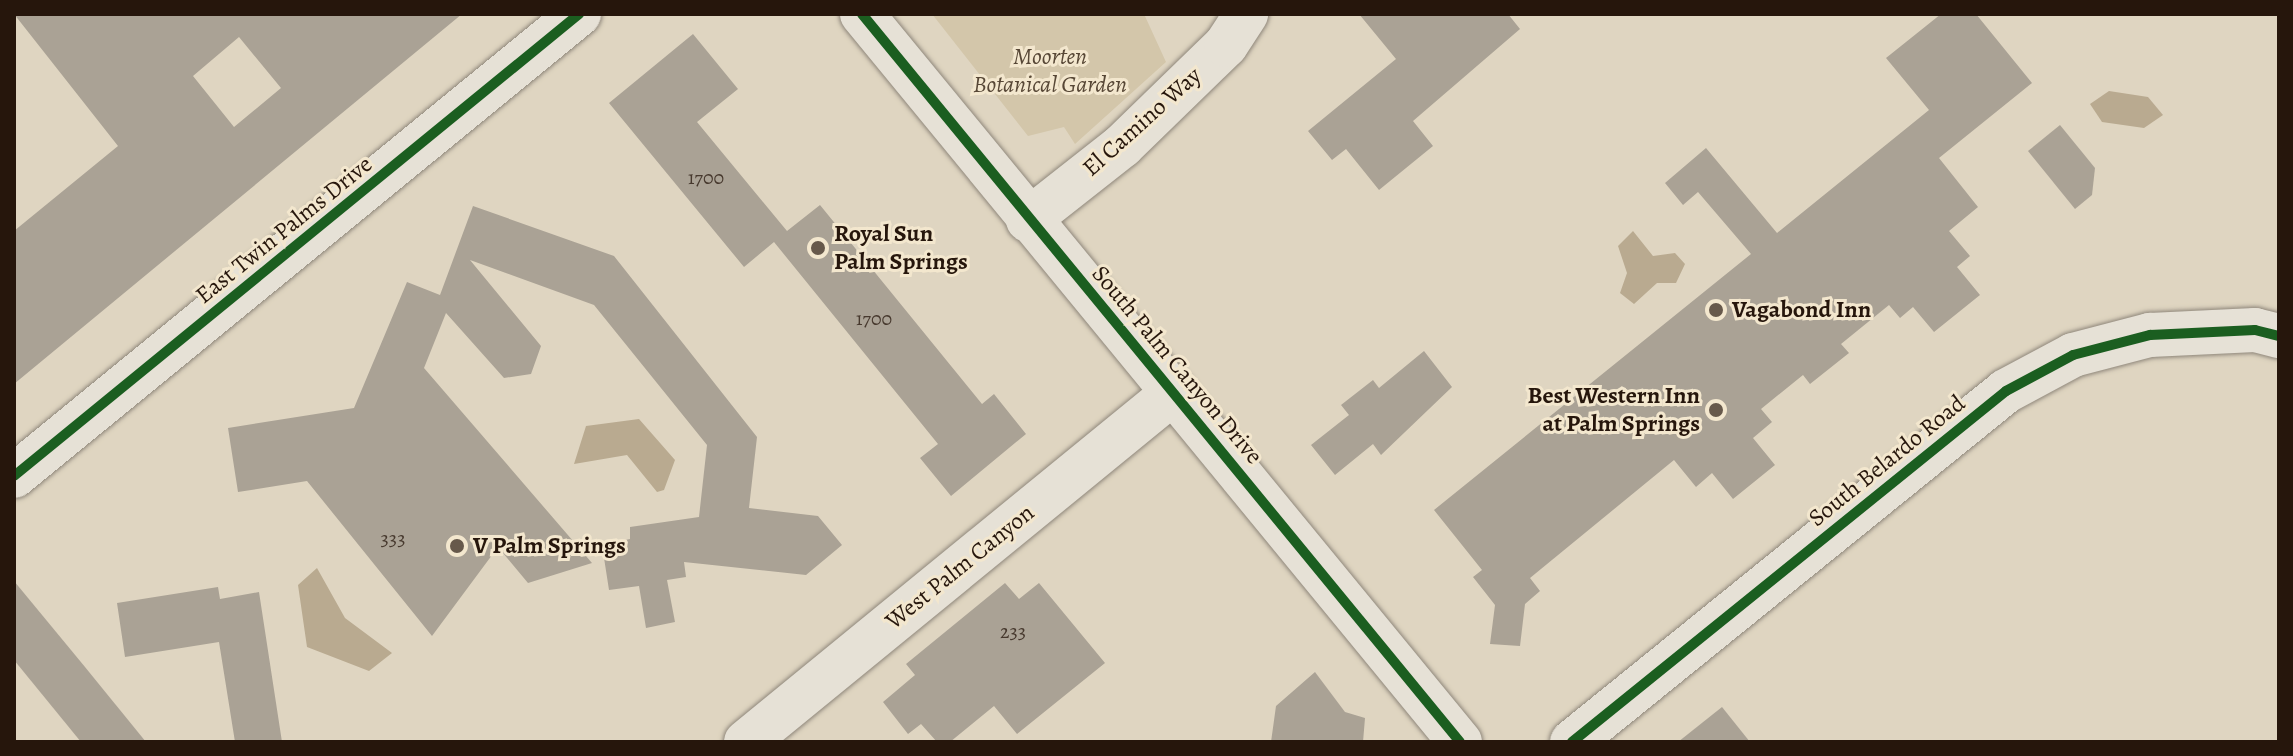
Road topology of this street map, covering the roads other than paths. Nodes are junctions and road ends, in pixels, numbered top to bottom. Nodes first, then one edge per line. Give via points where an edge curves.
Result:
1 (579, 14) edge
2 (862, 14) edge
3 (1246, 14) edge
4 (1028, 220) junction
5 (2279, 336) edge
6 (1174, 392) junction
7 (14, 476) edge
8 (746, 742) edge
9 (1460, 742) edge
10 (1572, 742) edge

1 - 7 street, East Twin Palms Drive
2 - 4 street, South Palm Canyon Drive
3 - 4 street, El Camino Way via 1226,45 1122,146
4 - 6 street, South Palm Canyon Drive
5 - 10 street, South Belardo Road via 2255,330 2150,335 2073,355 2006,391
6 - 8 street, West Palm Canyon
6 - 9 street, South Palm Canyon Drive

